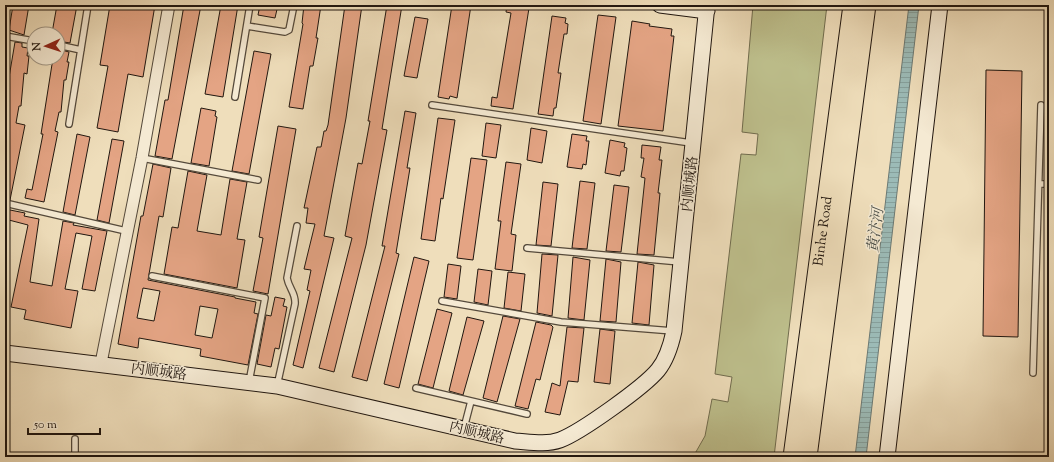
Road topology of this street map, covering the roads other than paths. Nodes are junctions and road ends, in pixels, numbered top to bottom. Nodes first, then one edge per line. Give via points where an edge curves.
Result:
1 (88, 5) edge
2 (169, 5) edge
3 (250, 5) edge
4 (294, 5) edge
5 (660, 5) edge
6 (852, 5) edge
7 (867, 5) edge
8 (940, 5) edge
9 (707, 8) edge
10 (247, 26) junction
11 (5, 36) edge
12 (26, 40) edge
13 (66, 47) edge
14 (81, 50) junction
15 (235, 97) dead end
16 (432, 105) dead end
17 (1041, 105) dead end
18 (69, 124) dead end
19 (694, 143) junction
20 (142, 158) junction
21 (258, 180) dead end
22 (1038, 184) junction
23 (1049, 184) edge
24 (5, 203) edge
25 (297, 226) dead end
26 (126, 231) junction
27 (527, 248) dead end
28 (681, 263) junction
29 (152, 276) dead end
30 (442, 301) dead end
31 (674, 331) junction
32 (5, 352) edge
33 (101, 363) junction
34 (1033, 373) dead end
35 (249, 382) junction
36 (277, 386) junction
37 (416, 388) dead end
38 (471, 401) junction
39 (527, 414) dead end
40 (464, 429) junction
41 (75, 439) dead end
42 (75, 457) edge
43 (792, 457) edge
44 (808, 457) edge
45 (887, 457) edge

1 - 14 lane
2 - 20 street
3 - 10 lane
4 - 10 lane via 289,30 285,32
5 - 9 street
6 - 43 main road, Binhe Road
7 - 44 main road, Binhe Road
8 - 45 street
9 - 19 street, 内顺城路
10 - 15 lane
11 - 12 lane
13 - 14 lane
14 - 18 lane
16 - 19 lane
17 - 22 lane
19 - 28 street, 内顺城路
20 - 21 lane
20 - 26 street
22 - 23 lane
22 - 34 lane
24 - 26 lane
25 - 36 lane via 287,278 295,294 295,304
26 - 33 street
27 - 28 lane
28 - 31 street, 内顺城路
29 - 35 lane via 265,298
30 - 31 lane via 561,322
31 - 40 street, 内顺城路 via 667,355 653,376 584,427 560,440 528,442
32 - 33 street, 内顺城路
33 - 35 street, 内顺城路
35 - 36 street, 内顺城路
36 - 40 street, 内顺城路
37 - 38 lane
38 - 39 lane
38 - 40 lane
41 - 42 lane

